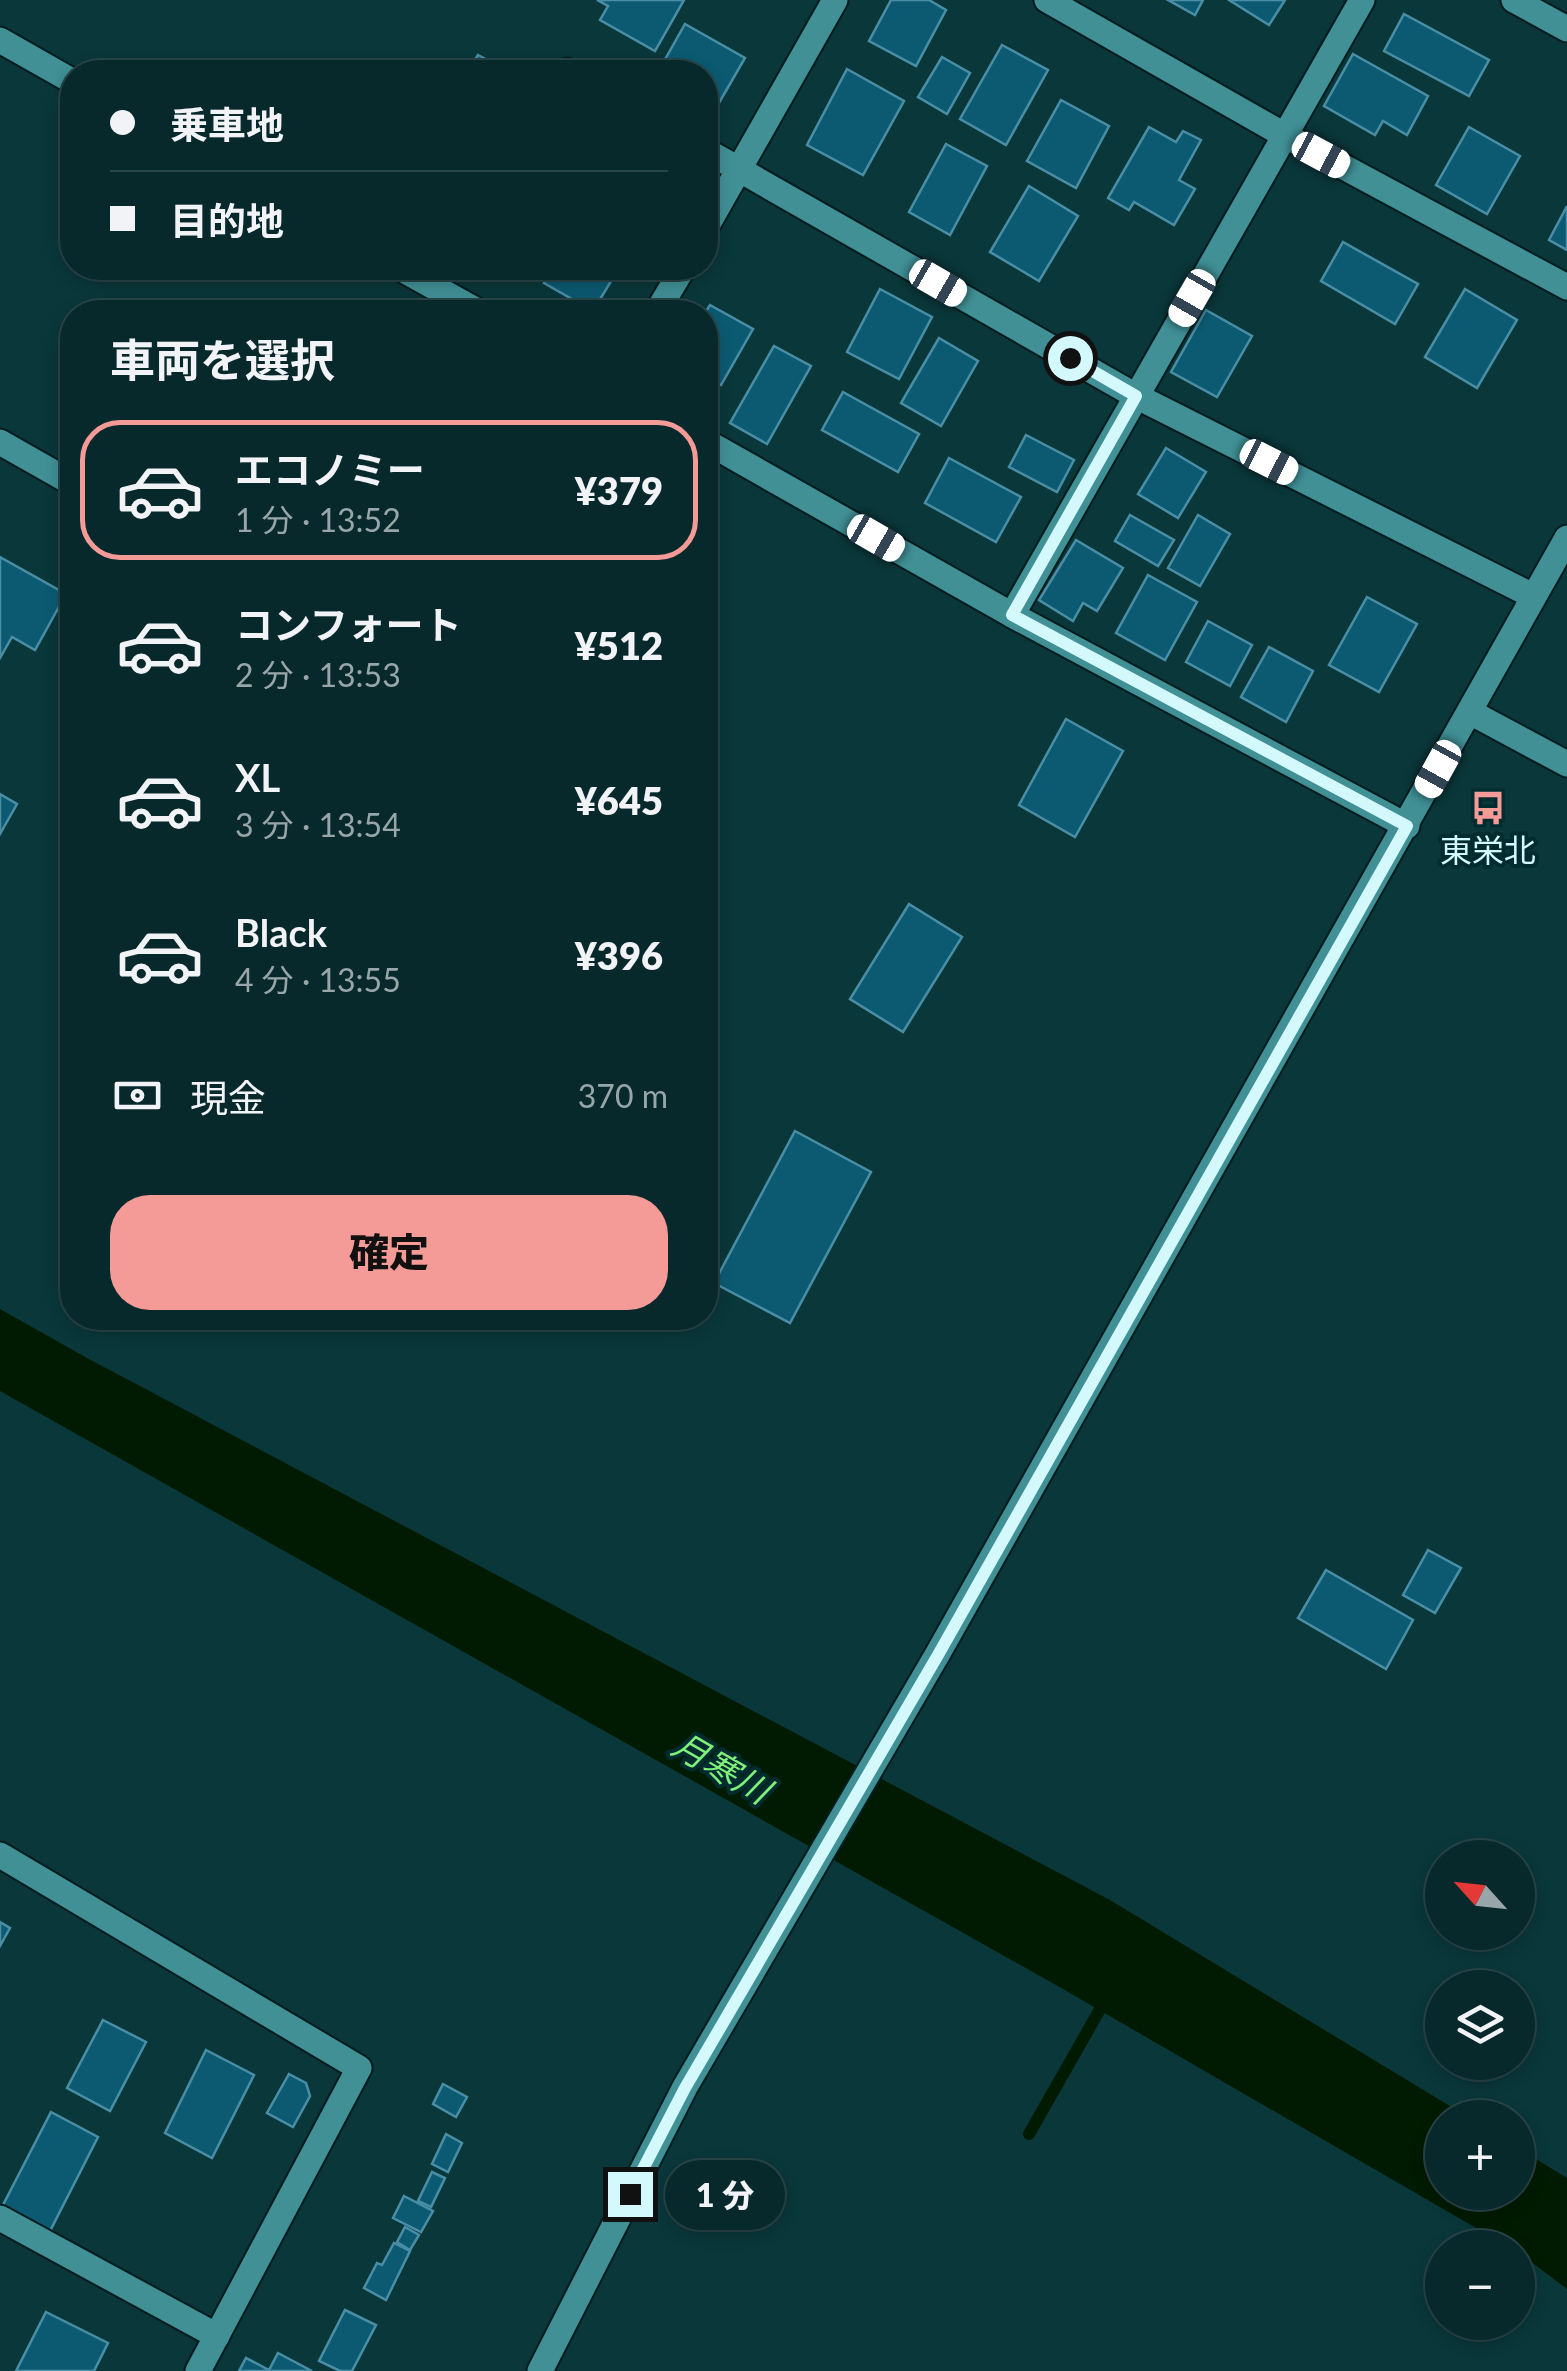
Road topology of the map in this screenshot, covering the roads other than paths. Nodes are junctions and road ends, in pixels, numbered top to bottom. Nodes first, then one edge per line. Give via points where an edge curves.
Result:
1 (835, 0) edge
2 (1047, 0) edge
3 (1362, 0) edge
4 (1514, 0) edge
5 (1567, 29) edge
6 (0, 40) edge
7 (60, 74) edge
8 (1286, 136) junction
9 (718, 158) edge
10 (739, 170) junction
11 (718, 206) edge
12 (422, 280) edge
13 (1567, 287) edge
14 (458, 300) edge
15 (1136, 396) junction
16 (0, 442) edge
17 (718, 448) edge
18 (60, 476) edge
19 (1567, 538) edge
20 (1534, 596) junction
21 (1012, 615) junction
22 (1470, 712) junction
23 (1567, 764) edge
24 (1407, 826) junction
25 (0, 1855) edge
26 (0, 2218) edge
27 (217, 2336) junction
28 (198, 2371) edge
29 (540, 2371) edge

1 - 10 street
2 - 8 street
3 - 8 street
4 - 5 street
6 - 7 street
8 - 13 street
8 - 15 street
9 - 10 street
10 - 11 street
10 - 15 street
12 - 14 street
15 - 20 street
15 - 21 street
16 - 18 street
17 - 21 street
19 - 20 street
20 - 22 street
21 - 24 street
22 - 23 street
22 - 24 street
24 - 29 street via 685,2088
25 - 27 street via 359,2068
26 - 27 street
27 - 28 street

